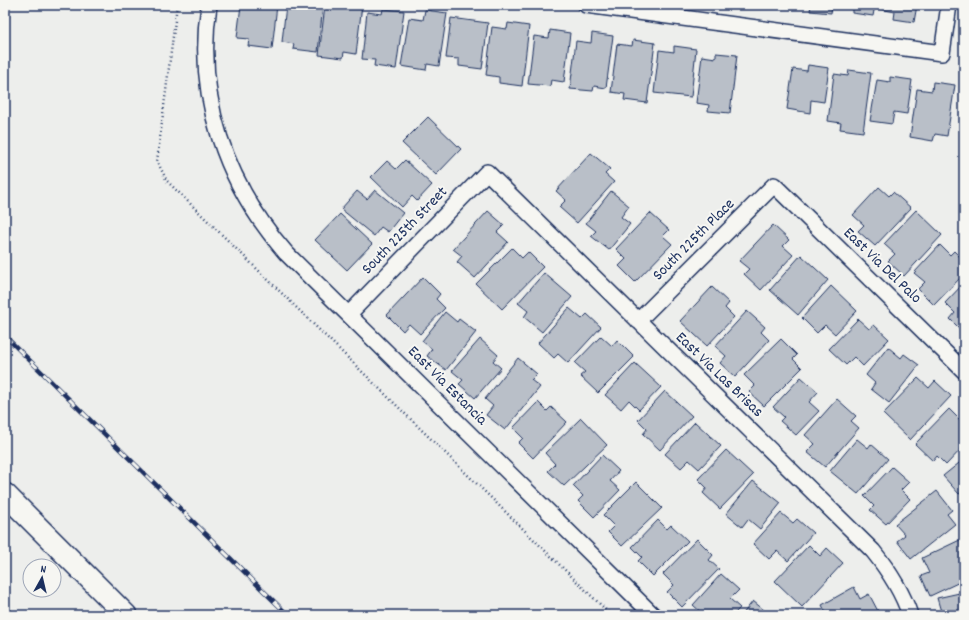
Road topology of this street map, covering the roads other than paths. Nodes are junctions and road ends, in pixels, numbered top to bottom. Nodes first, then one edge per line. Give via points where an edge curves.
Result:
1 (209, 5) edge
2 (586, 5) edge
3 (949, 5) edge
4 (487, 172) joint
5 (774, 185) joint
6 (349, 314) junction
7 (638, 321) junction
8 (964, 372) edge
9 (5, 494) edge
10 (126, 615) edge
11 (654, 615) edge
12 (910, 615) edge

1 - 6 street, East Via Estancia via 206,71 221,142 231,169 256,216 271,236
2 - 3 street via 942,53
4 - 6 street, South 225th Street
4 - 7 street, East Via Las Brisas
5 - 7 street, South 225th Place
5 - 8 street, East Via Del Palo
6 - 11 street, East Via Estancia
7 - 12 street, East Via Las Brisas via 873,551 898,587
9 - 10 main road

